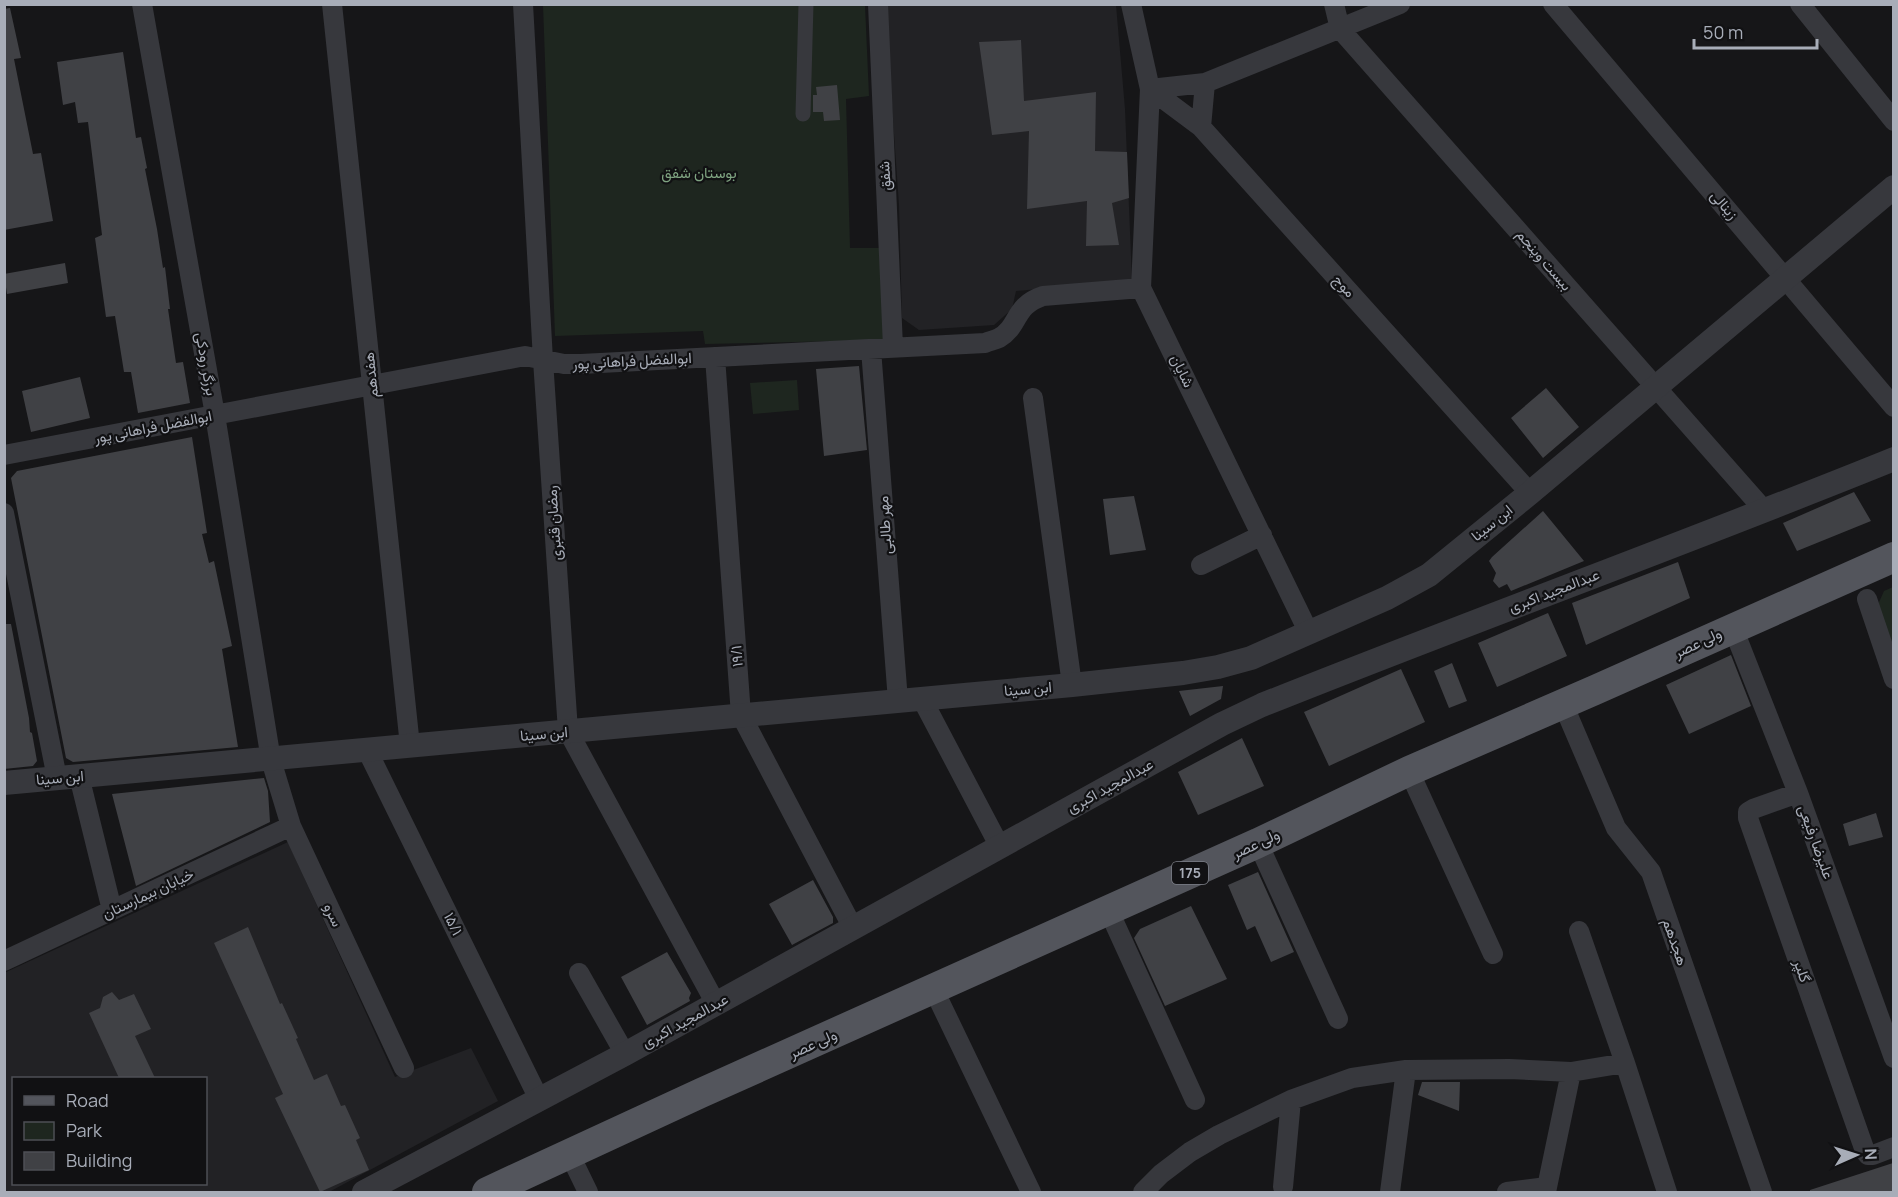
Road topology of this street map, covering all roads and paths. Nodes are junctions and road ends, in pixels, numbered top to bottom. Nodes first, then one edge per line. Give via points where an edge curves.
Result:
1 (142, 4) edge
2 (332, 4) edge
3 (523, 4) edge
4 (806, 4) edge
5 (878, 4) edge
6 (1131, 4) edge
7 (1334, 4) edge
8 (1400, 4) edge
9 (1552, 4) edge
10 (1800, 4) edge
11 (1340, 29) junction
12 (1205, 83) junction
13 (1150, 89) junction
14 (803, 114) dead end
15 (1893, 121) edge
16 (1202, 127) junction
17 (1893, 187) edge
18 (1786, 277) junction
19 (1141, 288) junction
20 (893, 347) junction
21 (871, 349) junction
22 (716, 357) junction
23 (543, 360) junction
24 (372, 385) junction
25 (1656, 387) junction
26 (1033, 398) dead end
27 (1893, 406) edge
28 (215, 415) junction
29 (4, 455) edge
30 (1893, 459) edge
31 (1530, 493) junction
32 (1765, 511) junction
33 (4, 513) edge
34 (1262, 535) junction
35 (1893, 557) edge
36 (1201, 565) dead end
37 (1867, 598) dead end
38 (1732, 628) junction
39 (1309, 633) junction
40 (1893, 679) edge
41 (1072, 685) junction
42 (922, 699) junction
43 (898, 701) junction
44 (1563, 704) junction
45 (741, 716) junction
46 (568, 731) junction
47 (410, 746) junction
48 (367, 750) junction
49 (271, 760) junction
50 (1409, 771) junction
51 (68, 777) junction
52 (4, 783) edge
53 (1798, 793) junction
54 (291, 826) junction
55 (1258, 843) junction
56 (1000, 847) junction
57 (1108, 909) junction
58 (112, 910) junction
59 (853, 928) junction
60 (1579, 931) dead end
61 (1493, 954) dead end
62 (4, 962) edge
63 (579, 973) dead end
64 (934, 990) junction
65 (716, 1004) junction
66 (1338, 1019) dead end
67 (625, 1054) junction
68 (1893, 1058) edge
69 (1625, 1063) junction
70 (404, 1068) dead end
71 (1406, 1070) junction
72 (1571, 1072) junction
73 (539, 1099) junction
74 (1195, 1100) dead end
75 (1291, 1100) junction
76 (1893, 1148) edge
77 (570, 1155) junction
78 (1283, 1187) dead end
79 (1546, 1190) edge
80 (364, 1192) edge
81 (488, 1192) edge
82 (588, 1192) edge
83 (1031, 1192) edge
84 (1143, 1192) edge
85 (1390, 1192) edge
86 (1507, 1192) edge
87 (1668, 1192) edge
88 (1762, 1192) edge

1 - 28 street, برزگر رودکی
2 - 24 street, هفدهم
3 - 23 street, رمضان قنبری
4 - 14 street
5 - 20 street, شفق
6 - 13 street, شایان
7 - 11 street, بیست وپنجم
8 - 11 street
9 - 18 street, زینالی
10 - 15 street
11 - 12 street
11 - 25 street, بیست وپنجم
12 - 13 street
12 - 16 street
13 - 16 street, موج
13 - 19 street, شایان
16 - 31 street, موج
17 - 18 street, ابن سینا
18 - 25 street, ابن سینا
18 - 27 street, زینالی
19 - 20 street, ابوالفضل فراهانی پور via 1034,299 1024,305 1000,338 985,343
19 - 34 street, شایان
20 - 21 street, ابوالفضل فراهانی پور
21 - 22 street, ابوالفضل فراهانی پور
21 - 43 street, مهر طالبی
22 - 23 street, ابوالفضل فراهانی پور via 581,364
22 - 45 street, ۱۹/۱
23 - 24 street, ابوالفضل فراهانی پور via 525,356
23 - 46 street, رمضان قنبری
24 - 28 street, ابوالفضل فراهانی پور
24 - 47 street, هفدهم
25 - 31 street, ابن سینا
25 - 32 street, بیست وپنجم
26 - 41 street
28 - 29 street, ابوالفضل فراهانی پور
28 - 49 street, برزگر رودکی
30 - 32 street, عبدالمجید اکبری
31 - 39 street, ابن سینا via 1429,575
32 - 56 street, عبدالمجید اکبری via 1262,705
33 - 51 street
34 - 36 street
34 - 39 street, شایان
35 - 38 main road, ولی عصر / 175
37 - 40 street
38 - 44 main road, ولی عصر / 175
38 - 53 street, علیرضا رفیعی
39 - 41 street, ابن سینا via 1251,658 1218,667
41 - 42 street, ابن سینا
42 - 43 street, ابن سینا
42 - 56 street
43 - 45 street, ابن سینا
44 - 50 main road, ولی عصر / 175
44 - 88 street, هجدهم via 1616,828 1651,872
45 - 46 street, ابن سینا
45 - 59 street, ۱۹/۱
46 - 47 street, ابن سینا
46 - 65 street, رمضان قنبری
47 - 48 street, ابن سینا
48 - 49 street, ابن سینا
48 - 73 street, ۱۵/۱
49 - 51 street, ابن سینا
49 - 54 street, سرو
50 - 55 main road, ولی عصر / 175
50 - 61 street
51 - 52 street, ابن سینا
51 - 58 street
53 - 68 street, علیرضا رفیعی
53 - 76 street, گلپر via 1753,809 1748,818 1865,1151 1873,1155
54 - 58 street, خیابان بیمارستان
54 - 70 street, سرو
55 - 57 main road, ولی عصر / 175
55 - 66 street
56 - 59 street, عبدالمجید اکبری
57 - 64 main road, ولی عصر / 175
57 - 74 street
58 - 62 street, خیابان بیمارستان
59 - 65 street, عبدالمجید اکبری
60 - 69 street
63 - 67 street
64 - 77 main road, ولی عصر / 175
64 - 83 street
65 - 67 street, عبدالمجید اکبری
67 - 73 street, عبدالمجید اکبری
69 - 72 street
69 - 87 street
71 - 72 street
71 - 75 street via 1352,1078
71 - 85 street
72 - 79 street
73 - 80 street, عبدالمجید اکبری
75 - 78 street
75 - 84 street via 1190,1152
77 - 81 main road, ولی عصر / 175
77 - 82 street
79 - 86 street

